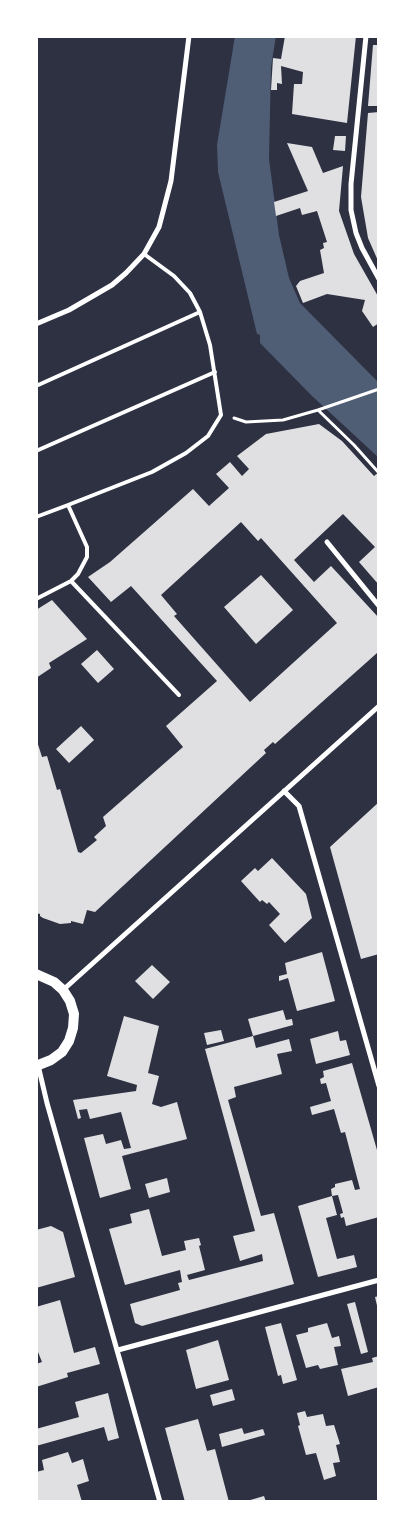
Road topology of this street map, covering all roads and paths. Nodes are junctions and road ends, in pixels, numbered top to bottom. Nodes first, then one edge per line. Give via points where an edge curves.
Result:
1 (189, 36) edge
2 (366, 36) edge
3 (144, 254) junction
4 (379, 279) edge
5 (200, 312) junction
6 (36, 324) edge
7 (215, 372) junction
8 (36, 386) edge
9 (379, 389) edge
10 (318, 410) junction
11 (221, 415) junction
12 (36, 451) edge
13 (379, 474) edge
14 (68, 505) junction
15 (36, 517) edge
16 (327, 542) dead end
17 (71, 581) junction
18 (36, 599) edge
19 (379, 606) edge
20 (179, 695) dead end
21 (379, 706) edge
22 (284, 791) junction
23 (36, 974) edge
24 (63, 990) junction
25 (37, 1065) edge
26 (379, 1086) edge
27 (379, 1280) edge
28 (118, 1350) junction
29 (160, 1502) edge

1 - 3 street via 172,181 159,227
2 - 4 street via 351,210 362,248
3 - 5 lane via 174,276 190,293
3 - 6 street via 112,285 69,310
5 - 7 lane
5 - 8 lane
7 - 11 lane
7 - 12 lane
9 - 10 path
10 - 11 path via 282,420 246,422
10 - 13 path
11 - 14 lane via 208,436 186,453 152,472
14 - 15 lane
14 - 17 lane via 87,547 84,566
16 - 19 street
17 - 18 lane
17 - 20 lane
21 - 22 street
22 - 24 street
22 - 26 street via 299,806
23 - 24 main road
24 - 25 main road via 74,1014 74,1028 62,1052
25 - 28 street
27 - 28 street
28 - 29 street

